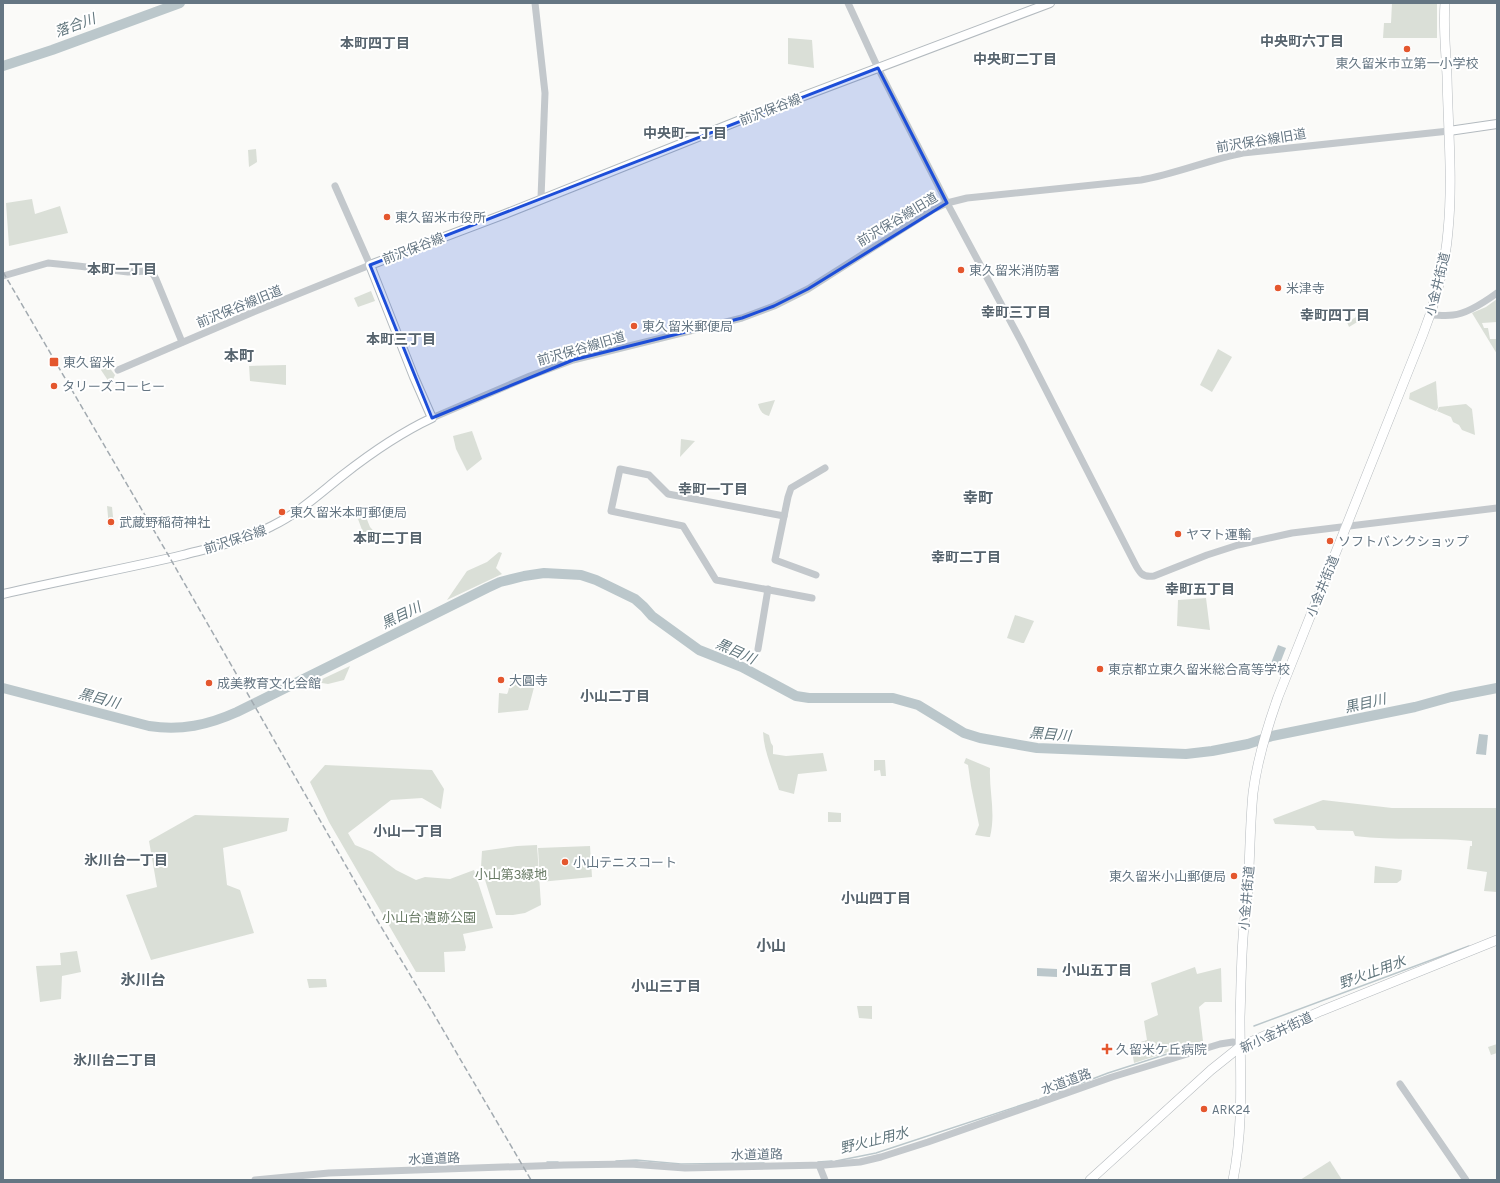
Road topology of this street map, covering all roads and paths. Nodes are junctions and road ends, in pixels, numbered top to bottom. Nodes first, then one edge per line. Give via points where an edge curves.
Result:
1 (535, 3) edge
2 (848, 3) edge
3 (1050, 3) edge
4 (1445, 3) edge
5 (878, 68) junction
6 (1497, 124) edge
7 (1449, 131) junction
8 (335, 186) dead end
9 (541, 198) junction
10 (947, 203) junction
11 (370, 265) junction
12 (3, 276) edge
13 (1497, 293) edge
14 (1431, 315) junction
15 (182, 342) junction
16 (118, 370) dead end
17 (432, 418) junction
18 (825, 468) dead end
19 (1497, 508) edge
20 (784, 516) junction
21 (1346, 526) junction
22 (816, 575) dead end
23 (768, 589) junction
24 (3, 594) edge
25 (812, 598) dead end
26 (758, 649) dead end
27 (1497, 940) edge
28 (1241, 1046) junction
29 (1400, 1084) dead end
30 (819, 1166) junction
31 (255, 1180) edge
32 (825, 1180) edge
33 (1090, 1180) edge
34 (1233, 1180) edge
35 (1466, 1180) edge

1 - 9 street via 545,98
2 - 5 street
3 - 5 main road, 前沢保谷線
4 - 7 main road, 小金井街道
5 - 9 main road, 前沢保谷線
5 - 10 street
6 - 7 main road
7 - 10 street, 前沢保谷線旧道 via 1243,152 1141,180 967,198
7 - 14 main road, 小金井街道 via 1448,232 1438,292
8 - 11 street
9 - 11 main road, 前沢保谷線
10 - 17 street, 前沢保谷線旧道 via 907,225 808,289 774,306 742,318 573,360
10 - 21 street via 1142,575 1154,576 1214,553 1271,537
11 - 15 street, 前沢保谷線旧道
11 - 17 main road, 前沢保谷線
12 - 15 street via 48,263 128,272 148,271 156,279
13 - 14 street via 1459,314
14 - 21 main road, 小金井街道
15 - 16 street, 前沢保谷線旧道
17 - 24 main road, 前沢保谷線 via 388,442 296,512 256,534 170,558
18 - 20 street via 790,488
19 - 21 street
20 - 22 street via 775,560
20 - 23 street via 668,494 649,475 620,469 611,511 683,526 716,580
21 - 28 main road, 小金井街道 via 1282,686 1262,744 1250,823 1243,939
23 - 25 street
23 - 26 street
27 - 28 main road, 新小金井街道
28 - 30 street, 水道道路 via 1233,1042 1220,1044 1112,1077 881,1157
28 - 33 main road, 新小金井街道
28 - 34 main road, 小金井街道 via 1238,1148
29 - 35 street
30 - 31 street, 水道道路 via 676,1168 630,1164 570,1165 329,1173
30 - 32 street

